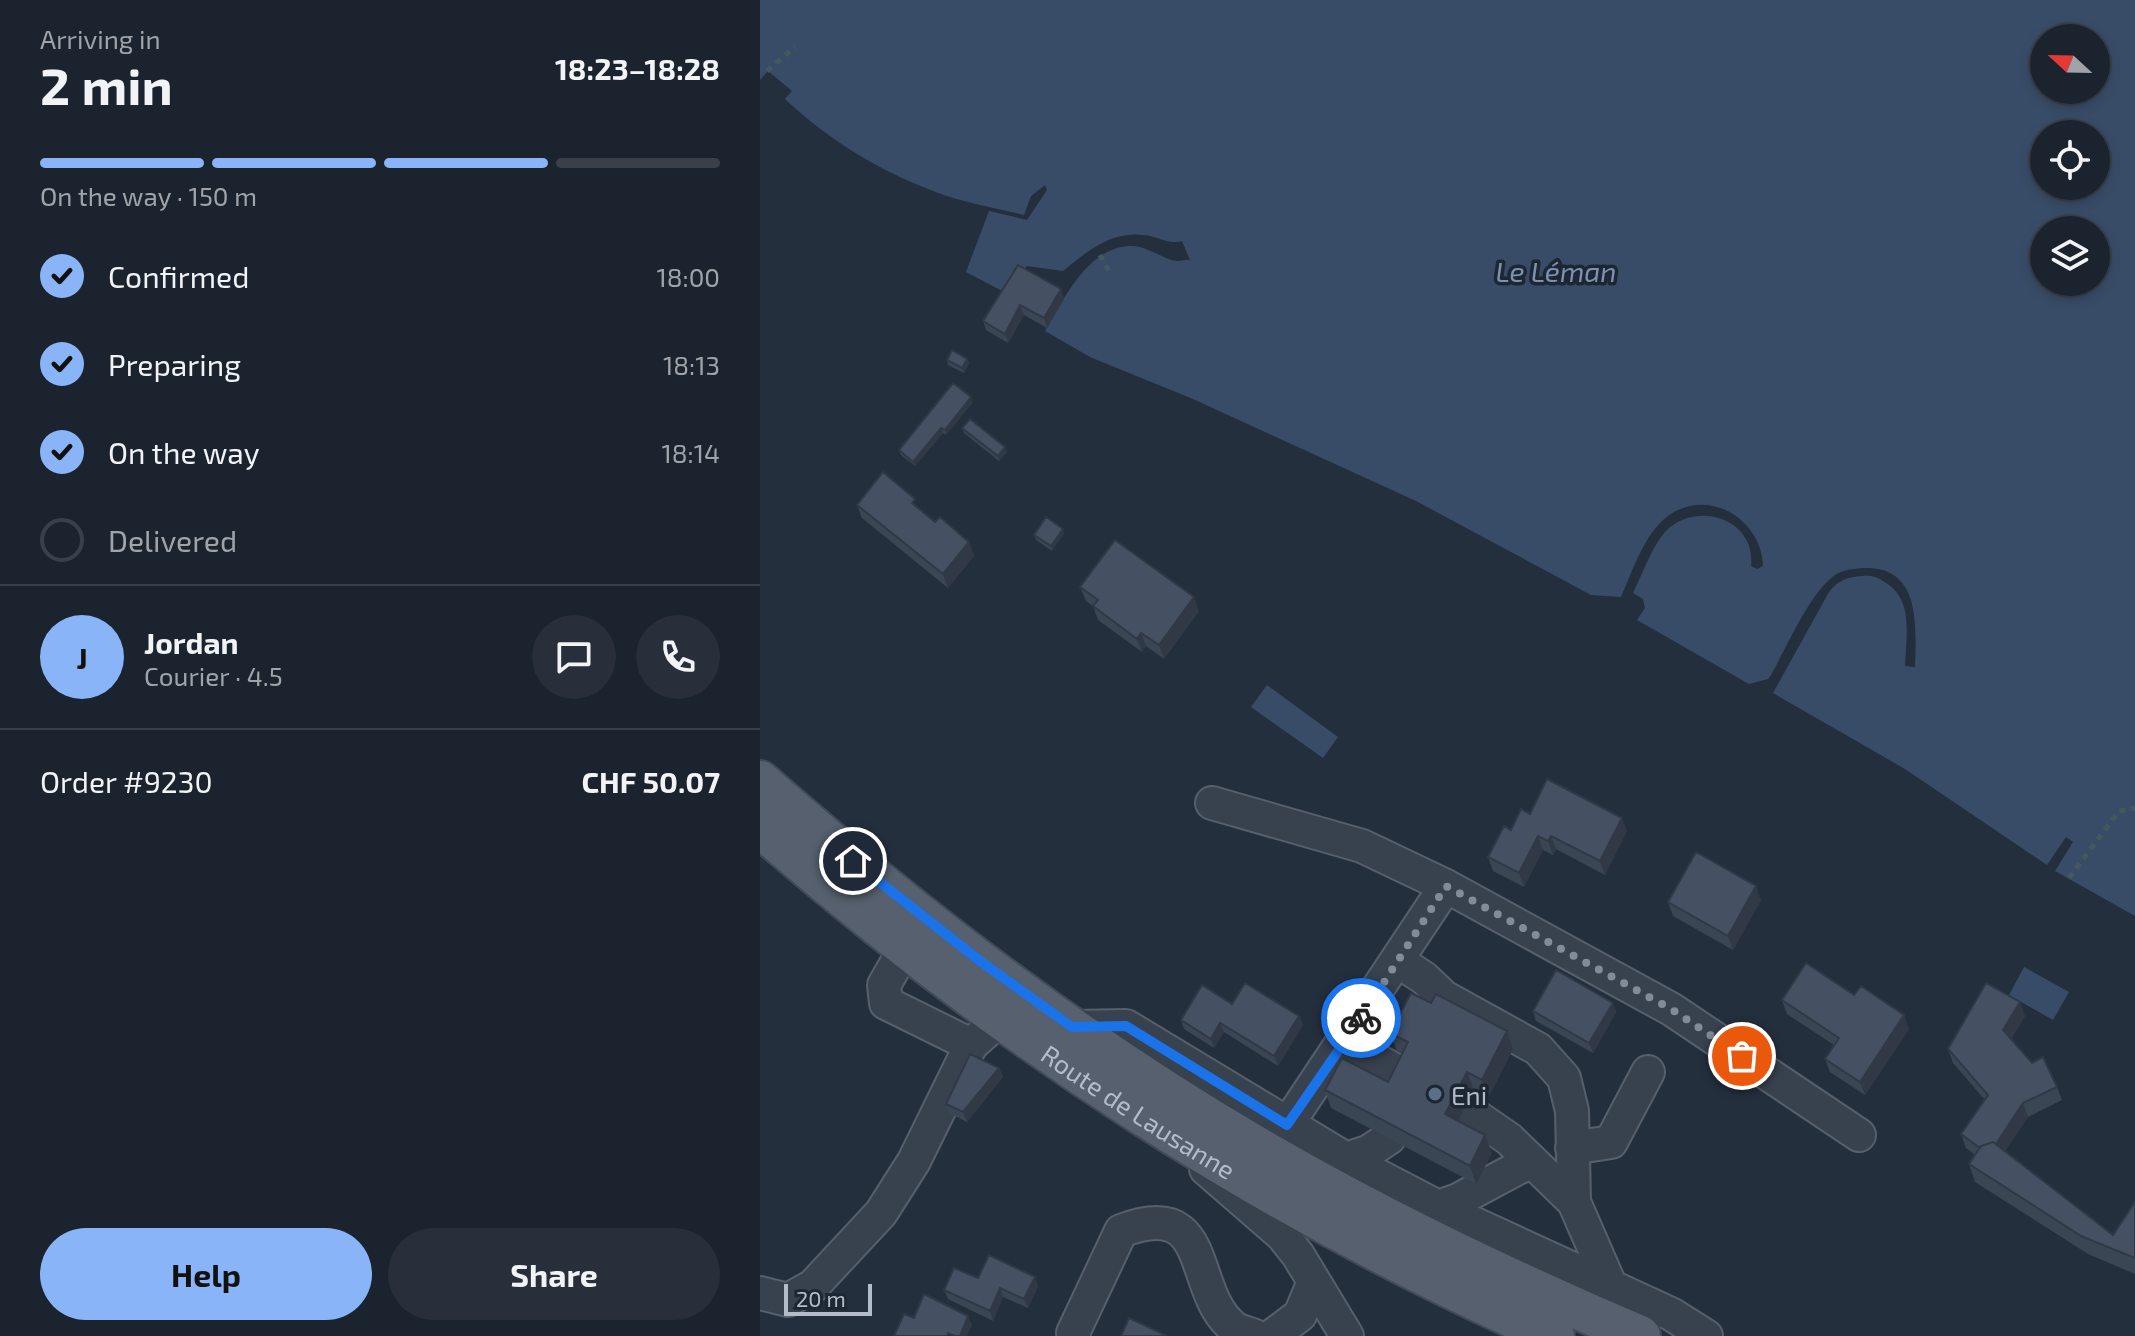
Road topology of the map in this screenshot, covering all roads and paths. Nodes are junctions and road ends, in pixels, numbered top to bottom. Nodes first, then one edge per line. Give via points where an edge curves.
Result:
1 (795, 47) dead end
2 (767, 71) dead end
3 (1100, 255) dead end
4 (1109, 271) dead end
5 (760, 781) edge
6 (1212, 803) dead end
7 (2135, 808) edge
8 (760, 827) edge
9 (2069, 878) dead end
10 (1446, 886) junction
11 (906, 947) junction
12 (1398, 961) junction
13 (1444, 997) junction
14 (1366, 1010) junction
15 (1001, 1018) junction
16 (1072, 1027) junction
17 (1344, 1042) junction
18 (971, 1045) junction
19 (1648, 1072) dead end
20 (1407, 1077) edge
21 (1464, 1108) edge
22 (1153, 1122) junction
23 (1287, 1125) junction
24 (1859, 1135) dead end
25 (1389, 1138) edge
26 (1572, 1148) junction
27 (1346, 1159) junction
28 (1531, 1161) junction
29 (1574, 1202) junction
30 (1438, 1207) junction
31 (1313, 1284) junction
32 (1611, 1287) junction
33 (760, 1293) edge
34 (1070, 1335) edge
35 (1255, 1336) edge
36 (1272, 1336) edge
37 (1347, 1336) edge
38 (1554, 1336) edge
39 (1640, 1336) edge
40 (1706, 1336) edge

1 - 2 path
3 - 4 path
5 - 16 main road, Route de Lausanne via 902,901
6 - 10 street via 1362,846
7 - 9 path via 2119,811
8 - 11 main road, Route de Lausanne
10 - 12 street
10 - 24 street via 1671,1009
11 - 15 main road, Route de Lausanne
11 - 18 street via 884,985 886,1003
12 - 13 street
12 - 14 street
13 - 14 street
13 - 26 street via 1538,1049 1564,1078 1572,1111
14 - 17 street
15 - 18 street
15 - 22 main road, Route de Lausanne
16 - 23 street, Route de Lausanne via 1126,1026
16 - 39 main road, Route de Lausanne via 1264,1151 1395,1224
17 - 20 street
17 - 23 street
18 - 33 street via 914,1161 881,1213 813,1286 788,1300
19 - 26 street via 1611,1142
21 - 28 street
22 - 31 street via 1282,1235
22 - 38 main road, Route de Lausanne via 1314,1218
23 - 27 street, Route de Lausanne
25 - 27 street
26 - 29 street
27 - 30 street, Route de Lausanne
28 - 29 street
28 - 30 street
29 - 32 street
30 - 32 street, Route de Lausanne
31 - 36 street via 1300,1315
31 - 37 street
32 - 40 street, Route de Lausanne
34 - 35 street via 1121,1231 1157,1223 1185,1235 1218,1308 1232,1327

